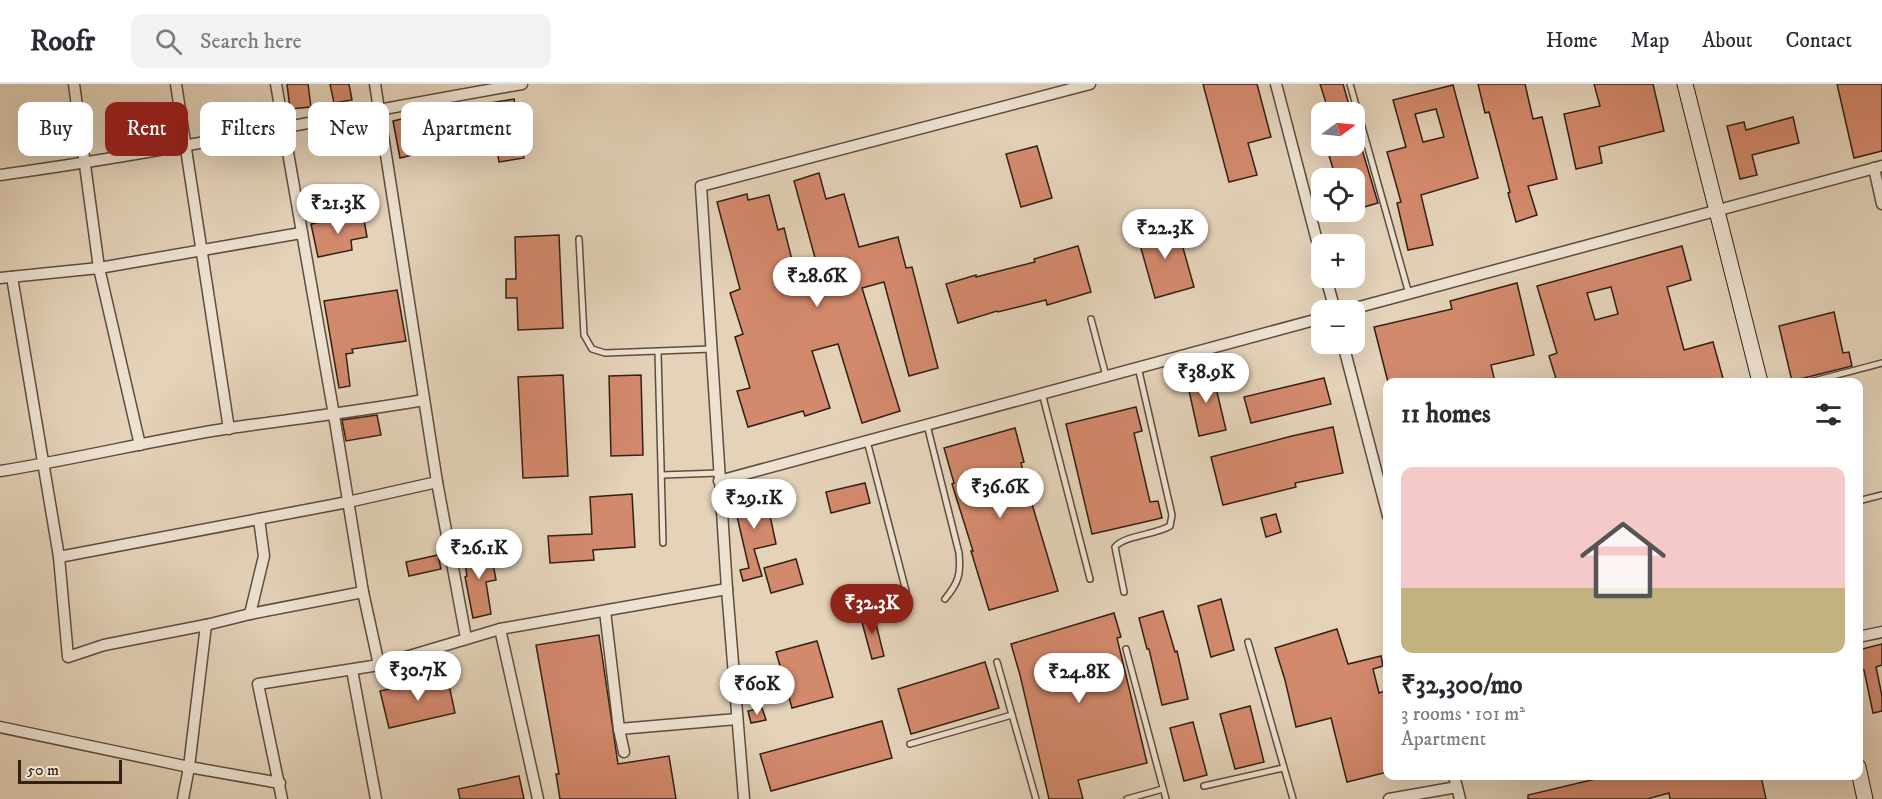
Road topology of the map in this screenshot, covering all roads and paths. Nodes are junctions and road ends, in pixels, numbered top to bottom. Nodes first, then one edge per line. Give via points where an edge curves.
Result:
1 (74, 84) edge
2 (176, 84) edge
3 (276, 84) edge
4 (375, 84) edge
5 (522, 84) edge
6 (1090, 84) edge
7 (1276, 84) edge
8 (1350, 84) edge
9 (1685, 84) edge
10 (179, 102) edge
11 (279, 102) edge
12 (377, 102) edge
13 (389, 107) edge
14 (132, 156) edge
15 (187, 156) edge
16 (288, 156) edge
17 (385, 156) edge
18 (84, 164) junction
19 (1878, 167) edge
20 (0, 175) edge
21 (1882, 204) edge
22 (1716, 211) junction
23 (301, 233) junction
24 (1315, 234) edge
25 (579, 239) dead end
26 (200, 250) junction
27 (99, 268) junction
28 (12, 277) junction
29 (0, 278) edge
30 (1409, 294) junction
31 (1365, 306) edge
32 (1091, 319) dead end
33 (1311, 321) edge
34 (711, 349) junction
35 (658, 352) junction
36 (1346, 354) edge
37 (1882, 363) edge
38 (1138, 367) junction
39 (1106, 376) junction
40 (1759, 378) edge
41 (1825, 378) edge
42 (1042, 393) junction
43 (424, 400) junction
44 (334, 415) junction
45 (927, 425) junction
46 (229, 429) junction
47 (867, 441) junction
48 (140, 445) junction
49 (44, 464) junction
50 (0, 471) edge
51 (662, 475) junction
52 (719, 477) junction
53 (437, 482) junction
54 (1882, 495) edge
55 (1383, 497) edge
56 (1863, 500) edge
57 (348, 502) junction
58 (259, 519) junction
59 (663, 543) dead end
60 (59, 557) junction
61 (1090, 579) dead end
62 (727, 589) junction
63 (906, 591) dead end
64 (363, 592) junction
65 (1124, 592) dead end
66 (945, 599) dead end
67 (605, 611) junction
68 (250, 614) junction
69 (206, 625) junction
70 (500, 629) junction
71 (1882, 632) edge
72 (1863, 636) edge
73 (466, 638) junction
74 (1248, 642) dead end
75 (1126, 649) dead end
76 (997, 662) dead end
77 (379, 665) junction
78 (352, 670) junction
79 (1012, 715) junction
80 (737, 718) junction
81 (0, 727) edge
82 (620, 729) junction
83 (910, 744) dead end
84 (624, 752) dead end
85 (189, 767) junction
86 (1283, 768) junction
87 (1455, 780) edge
88 (1861, 780) edge
89 (280, 783) junction
90 (1204, 786) dead end
91 (1457, 787) junction
92 (1163, 789) junction
93 (183, 799) edge
94 (282, 799) edge
95 (376, 799) edge
96 (538, 799) edge
97 (744, 799) edge
98 (1036, 799) edge
99 (1127, 799) edge
100 (1166, 799) edge
101 (1293, 799) edge
102 (1389, 799) edge
103 (1460, 799) edge
104 (1865, 799) edge

1 - 18 street
2 - 10 street
3 - 11 street
4 - 12 street
5 - 13 street
6 - 34 street via 701,186
7 - 24 street
8 - 30 lane
9 - 22 street
14 - 18 street
15 - 26 street
16 - 23 street
17 - 43 street
18 - 20 street
18 - 27 street
19 - 21 street
19 - 22 street
22 - 30 street
22 - 40 street
23 - 26 street
23 - 44 street
25 - 35 lane via 584,335 592,349 605,353
26 - 27 street
26 - 46 street
27 - 28 street
27 - 48 street
28 - 29 street
28 - 49 street
30 - 31 street
32 - 39 lane
33 - 38 street
34 - 35 lane
34 - 52 street
35 - 51 lane
36 - 55 street
37 - 41 lane
38 - 39 street
38 - 65 lane via 1172,515 1170,526 1119,541 1115,547
39 - 42 street
42 - 45 street
42 - 61 lane
43 - 44 street
43 - 53 street
44 - 46 street
44 - 57 street
45 - 47 street
45 - 66 lane via 961,571
46 - 48 street
47 - 52 street
47 - 63 lane
48 - 49 street
49 - 50 street
49 - 60 street
51 - 52 lane
51 - 59 lane
52 - 62 street
53 - 57 street
53 - 73 street
54 - 56 lane
57 - 58 street
57 - 64 street
58 - 60 street
58 - 68 street via 264,556
60 - 69 street via 68,657 104,645
62 - 67 street
62 - 80 street
64 - 68 street
64 - 77 street
67 - 70 street
67 - 82 street
68 - 69 street
69 - 85 street
70 - 73 street
70 - 96 street
71 - 72 street
73 - 77 street
74 - 86 lane
75 - 92 lane
76 - 79 lane
77 - 78 street
78 - 89 street via 258,684
78 - 95 street
79 - 83 lane
79 - 98 lane
80 - 82 street
80 - 97 street
81 - 85 street
82 - 84 street
85 - 89 street
85 - 93 street
86 - 90 lane
86 - 101 lane
87 - 91 street
88 - 104 street
89 - 94 street
91 - 102 street
91 - 103 street
92 - 99 lane
92 - 100 lane

